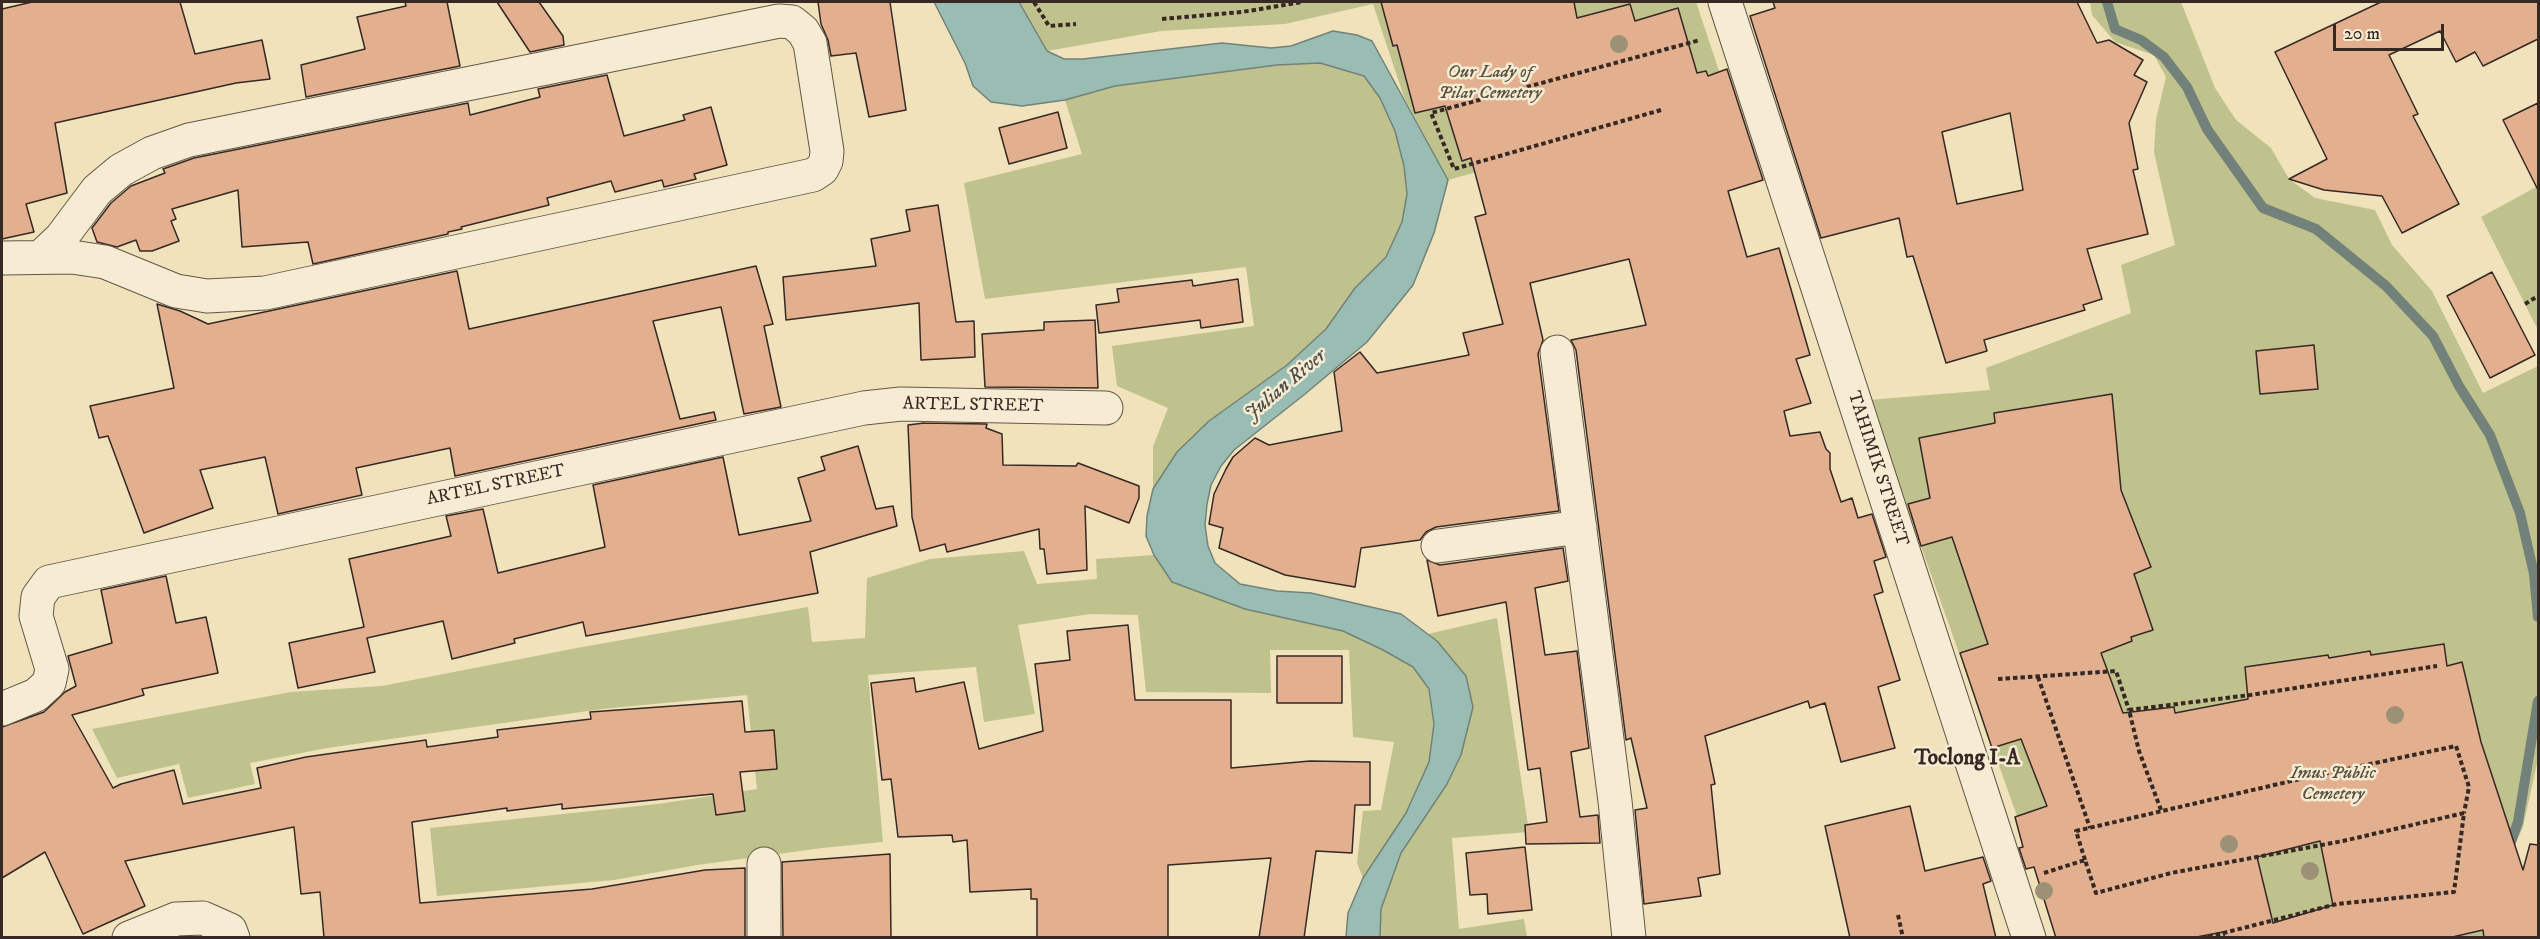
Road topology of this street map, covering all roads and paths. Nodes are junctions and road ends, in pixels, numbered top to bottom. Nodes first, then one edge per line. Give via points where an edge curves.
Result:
1 (1034, 2) edge
2 (1302, 2) edge
3 (1730, 16) edge
4 (1162, 19) dead end
5 (1076, 24) dead end
6 (1661, 110) dead end
7 (41, 257) junction
8 (2, 258) edge
9 (2538, 296) edge
10 (2525, 304) dead end
11 (1557, 352) dead end
12 (1106, 408) dead end
13 (1580, 527) junction
14 (1438, 546) dead end
15 (2437, 666) dead end
16 (2038, 677) junction
17 (1998, 679) dead end
18 (2, 709) edge
19 (2129, 710) junction
20 (2161, 810) junction
21 (2464, 813) junction
22 (2090, 828) junction
23 (2085, 860) junction
24 (764, 864) dead end
25 (2012, 883) junction
26 (1898, 915) dead end
27 (129, 938) edge
28 (233, 938) edge
29 (764, 938) edge
30 (1629, 938) edge
31 (1903, 938) edge
32 (2029, 938) edge
33 (2204, 938) edge

1 - 5 path via 1048,26
2 - 4 path
3 - 6 path via 1431,113 1454,169
3 - 25 street, TAHIMIK STREET
7 - 7 street via 105,262 176,291 207,296 265,293 813,175 822,169 827,151 810,43 792,22 779,21 189,140 152,153 121,170 98,190
7 - 8 street
9 - 10 path
11 - 13 street
12 - 18 street, ARTEL STREET via 901,404 864,408 49,582 38,597 36,615 52,669 49,683 36,695
13 - 14 street
13 - 30 street
15 - 19 path
16 - 17 path
16 - 19 path via 2116,670
16 - 22 path
19 - 20 path
20 - 21 path via 2456,746 2469,787
20 - 22 path
21 - 23 path via 2343,841 2171,873 2096,893
21 - 33 path via 2454,892 2337,904
22 - 23 path via 2076,831
23 - 25 path
24 - 29 street
25 - 32 street, TAHIMIK STREET
26 - 31 path
27 - 28 street via 176,920 203,918 230,930

